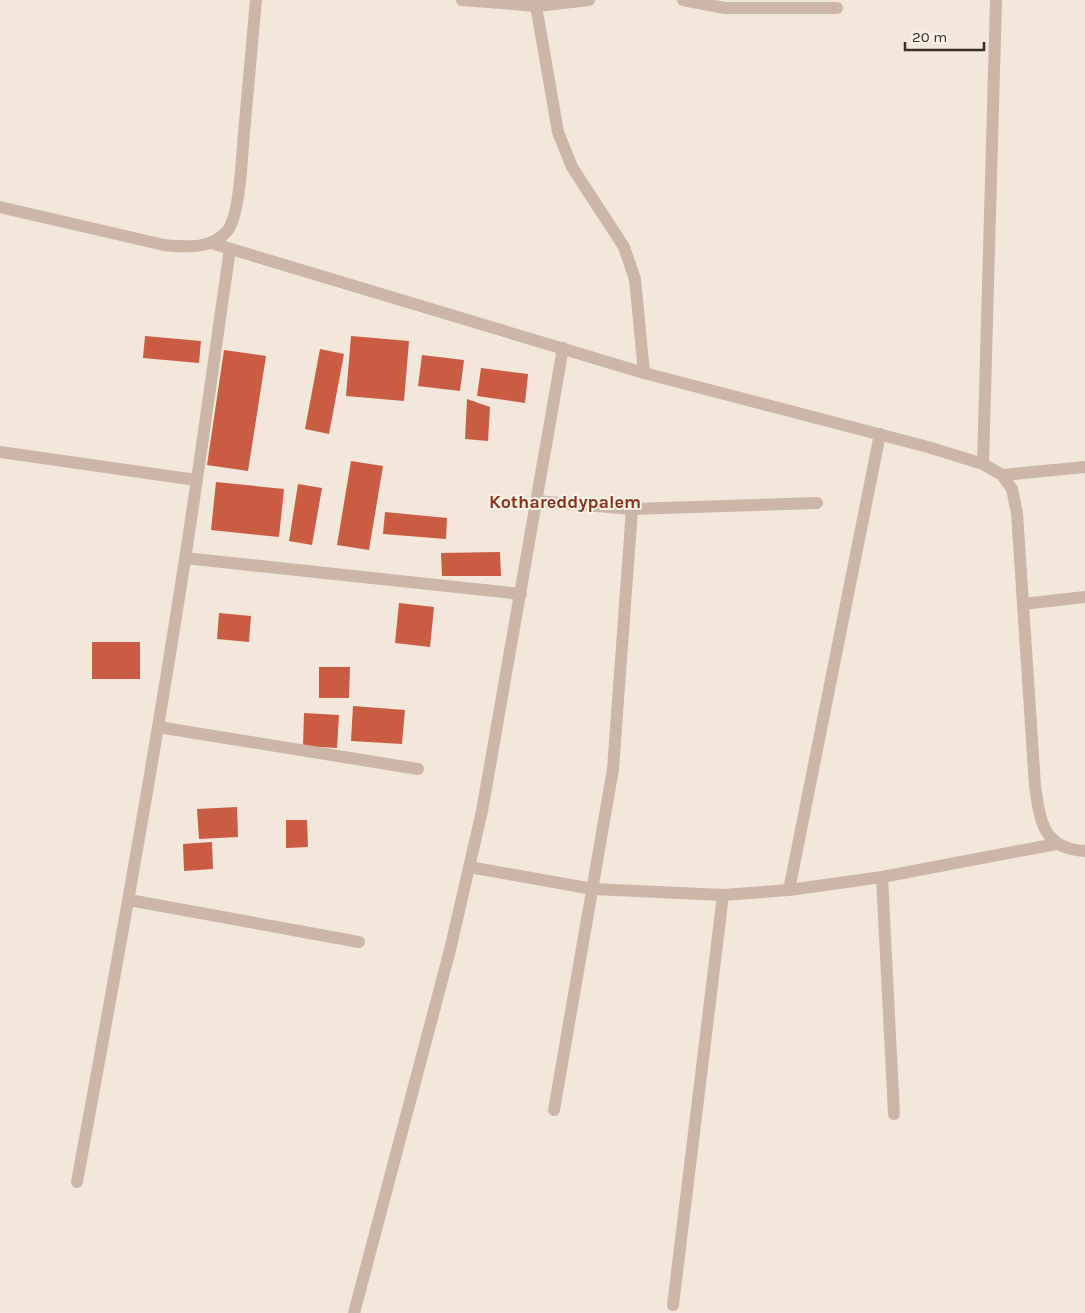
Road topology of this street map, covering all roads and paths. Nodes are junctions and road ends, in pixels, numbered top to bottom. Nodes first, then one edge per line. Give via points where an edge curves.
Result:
1 (256, 0) edge
2 (462, 0) edge
3 (589, 0) edge
4 (683, 0) edge
5 (996, 0) edge
6 (536, 3) edge
7 (837, 8) dead end
8 (0, 207) edge
9 (211, 243) junction
10 (230, 248) junction
11 (563, 348) junction
12 (644, 373) junction
13 (880, 434) junction
14 (0, 452) edge
15 (984, 464) junction
16 (1085, 467) edge
17 (1002, 474) junction
18 (196, 480) junction
19 (536, 501) junction
20 (817, 503) dead end
21 (632, 509) junction
22 (185, 558) junction
23 (521, 594) junction
24 (1085, 597) edge
25 (1024, 604) junction
26 (158, 727) junction
27 (418, 769) dead end
28 (1056, 844) junction
29 (1085, 851) edge
30 (469, 868) junction
31 (882, 877) junction
32 (593, 889) junction
33 (790, 890) junction
34 (723, 895) junction
35 (129, 900) junction
36 (359, 942) dead end
37 (554, 1110) dead end
38 (894, 1114) dead end
39 (77, 1182) dead end
40 (673, 1305) dead end
41 (354, 1313) edge

1 - 9 street via 234,216 227,230
2 - 6 street
3 - 6 street
4 - 7 street via 725,8
5 - 15 street
6 - 12 street via 558,132 572,167 624,246 635,279
8 - 9 street via 164,245 190,247
9 - 10 street
10 - 11 street via 453,318
10 - 18 street
11 - 12 street
11 - 19 street
12 - 13 street
13 - 15 street
13 - 33 street
14 - 18 street
15 - 17 street
16 - 17 street
17 - 25 street via 1012,489 1018,513
18 - 22 street
19 - 21 street
19 - 23 street
20 - 21 street
21 - 32 street via 614,769
22 - 23 street
22 - 26 street
23 - 30 street via 488,782
24 - 25 street
25 - 28 street via 1035,786 1045,830
26 - 27 street
26 - 35 street
28 - 29 street
28 - 31 street
30 - 32 street
30 - 41 street
31 - 33 street
31 - 38 street
32 - 34 street
32 - 37 street
33 - 34 street
34 - 40 street
35 - 36 street
35 - 39 street

